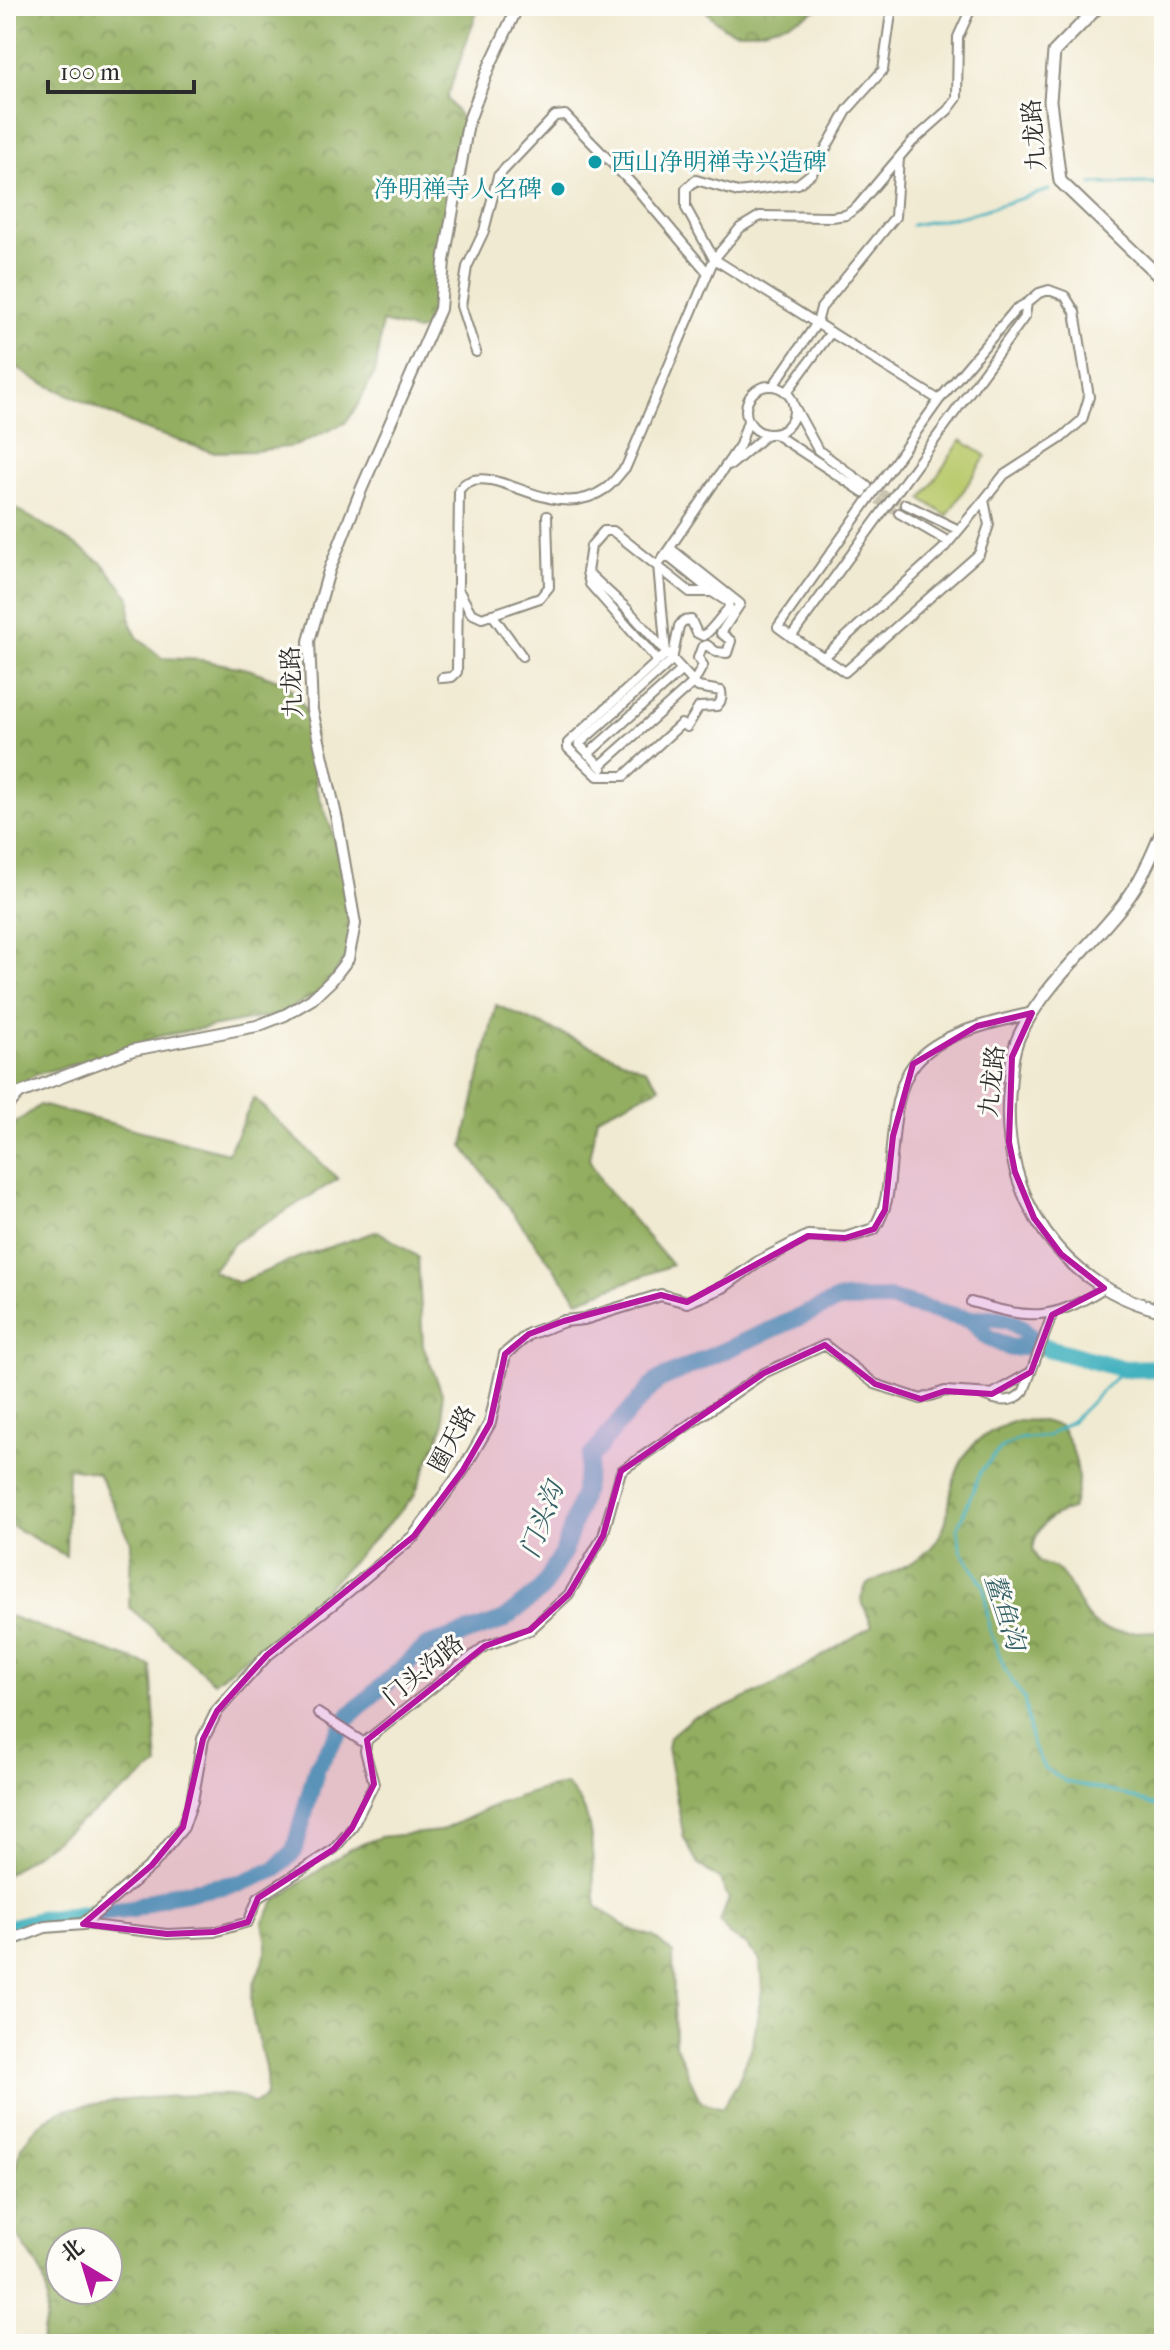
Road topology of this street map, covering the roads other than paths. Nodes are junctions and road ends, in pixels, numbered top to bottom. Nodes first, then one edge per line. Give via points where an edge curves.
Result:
1 (518, 6) edge
2 (892, 6) edge
3 (972, 6) edge
4 (1099, 6) edge
5 (899, 158) junction
6 (714, 259) junction
7 (708, 273) junction
8 (1164, 281) edge
9 (1027, 303) junction
10 (817, 323) junction
11 (831, 332) junction
12 (476, 352) dead end
13 (773, 386) junction
14 (787, 392) junction
15 (939, 400) junction
16 (794, 405) junction
17 (748, 421) junction
18 (771, 434) junction
19 (723, 473) junction
20 (984, 500) junction
21 (905, 504) tunnel mouth
22 (899, 513) tunnel mouth
23 (547, 516) dead end
24 (959, 530) junction
25 (949, 542) junction
26 (668, 552) junction
27 (658, 565) junction
28 (587, 572) junction
29 (458, 588) junction
30 (712, 592) junction
31 (492, 614) junction
32 (791, 637) junction
33 (522, 656) dead end
34 (669, 657) junction
35 (824, 657) junction
36 (658, 661) junction
37 (682, 670) junction
38 (442, 678) dead end
39 (694, 682) junction
40 (575, 748) junction
41 (588, 754) junction
42 (600, 766) junction
43 (611, 776) junction
44 (1164, 826) edge
45 (1032, 1013) junction
46 (6, 1107) edge
47 (1104, 1288) junction
48 (971, 1302) dead end
49 (1164, 1311) edge
50 (1052, 1315) junction
51 (1031, 1372) junction
52 (982, 1395) junction
53 (318, 1713) dead end
54 (366, 1744) junction
55 (84, 1924) junction
56 (6, 1942) edge

1 - 46 street, 九龙路 via 468,123 440,309 329,571 309,641 312,710 355,924 348,959 312,999 285,1015 257,1026 133,1050 20,1093
2 - 6 street via 883,70 848,109 812,173 798,184 738,192 696,180 686,189 686,208
3 - 5 street via 958,37 957,98
4 - 8 main road, 九龙路 via 1054,52 1050,101 1060,181
5 - 6 street via 846,215 760,216 740,228
5 - 10 street via 895,217 821,308
6 - 7 street
6 - 10 street
7 - 12 street via 565,115 555,116 498,176 484,231 467,267 461,306
7 - 29 street via 626,467 605,489 577,501 487,480 468,481 459,490
9 - 15 street via 1016,309
9 - 20 street via 1049,290 1065,296 1075,312 1089,397 1082,420 1004,475
9 - 32 street via 1025,316
10 - 11 street
10 - 13 street
11 - 14 street
11 - 15 street
13 - 14 street
13 - 17 street via 759,388 748,399
14 - 16 street
15 - 32 street via 778,627
16 - 18 street via 789,425
16 - 18 street via 818,450 865,489
17 - 18 street
17 - 19 street
18 - 19 street
19 - 26 street
20 - 24 street
20 - 35 street via 989,525 979,554 845,672
21 - 24 street
22 - 25 street
23 - 31 street via 549,587 540,598
24 - 25 street
25 - 35 street
26 - 27 street
26 - 30 street
26 - 39 street via 740,604 721,633 731,641 727,653 702,647 698,658 703,665
27 - 28 street via 613,531 604,531 591,546
27 - 30 street via 690,592
27 - 34 street
28 - 34 street
28 - 36 street via 590,584
29 - 31 street via 471,613 482,618
29 - 38 street via 457,672
30 - 34 street via 729,608 703,636 691,620 683,621
31 - 33 street
32 - 35 street
34 - 36 street
34 - 37 street
34 - 40 street
36 - 40 street via 568,743 568,748
37 - 39 street
37 - 41 street
39 - 42 street
39 - 43 street via 721,691 717,706 699,707 687,727 681,724 624,776
40 - 41 street
40 - 43 street via 598,776
41 - 42 street
42 - 43 street
44 - 45 main road, 九龙路 via 1128,899
45 - 47 main road, 九龙路 via 1012,1057 1009,1142 1015,1172 1034,1218 1061,1254
45 - 55 street, 圈天路 via 977,1026 928,1050 913,1064 893,1136 885,1210 874,1229 845,1238 808,1236 723,1287 687,1302 661,1295 564,1321 529,1334 505,1354 490,1423 463,1470 414,1536 267,1655 217,1711 203,1739 183,1827 152,1865
47 - 49 main road, 九龙路
47 - 50 street
48 - 50 street via 1017,1315
50 - 51 street
51 - 52 street
51 - 52 street via 1016,1398 999,1401
52 - 54 street, 门头沟路 via 945,1391 921,1399 909,1396 875,1384 825,1345 764,1373 621,1471 603,1536 569,1594 530,1630 485,1646
53 - 54 street
54 - 55 street via 374,1784 352,1828 334,1849 258,1898 248,1922 214,1932 167,1934
55 - 56 street via 45,1927

